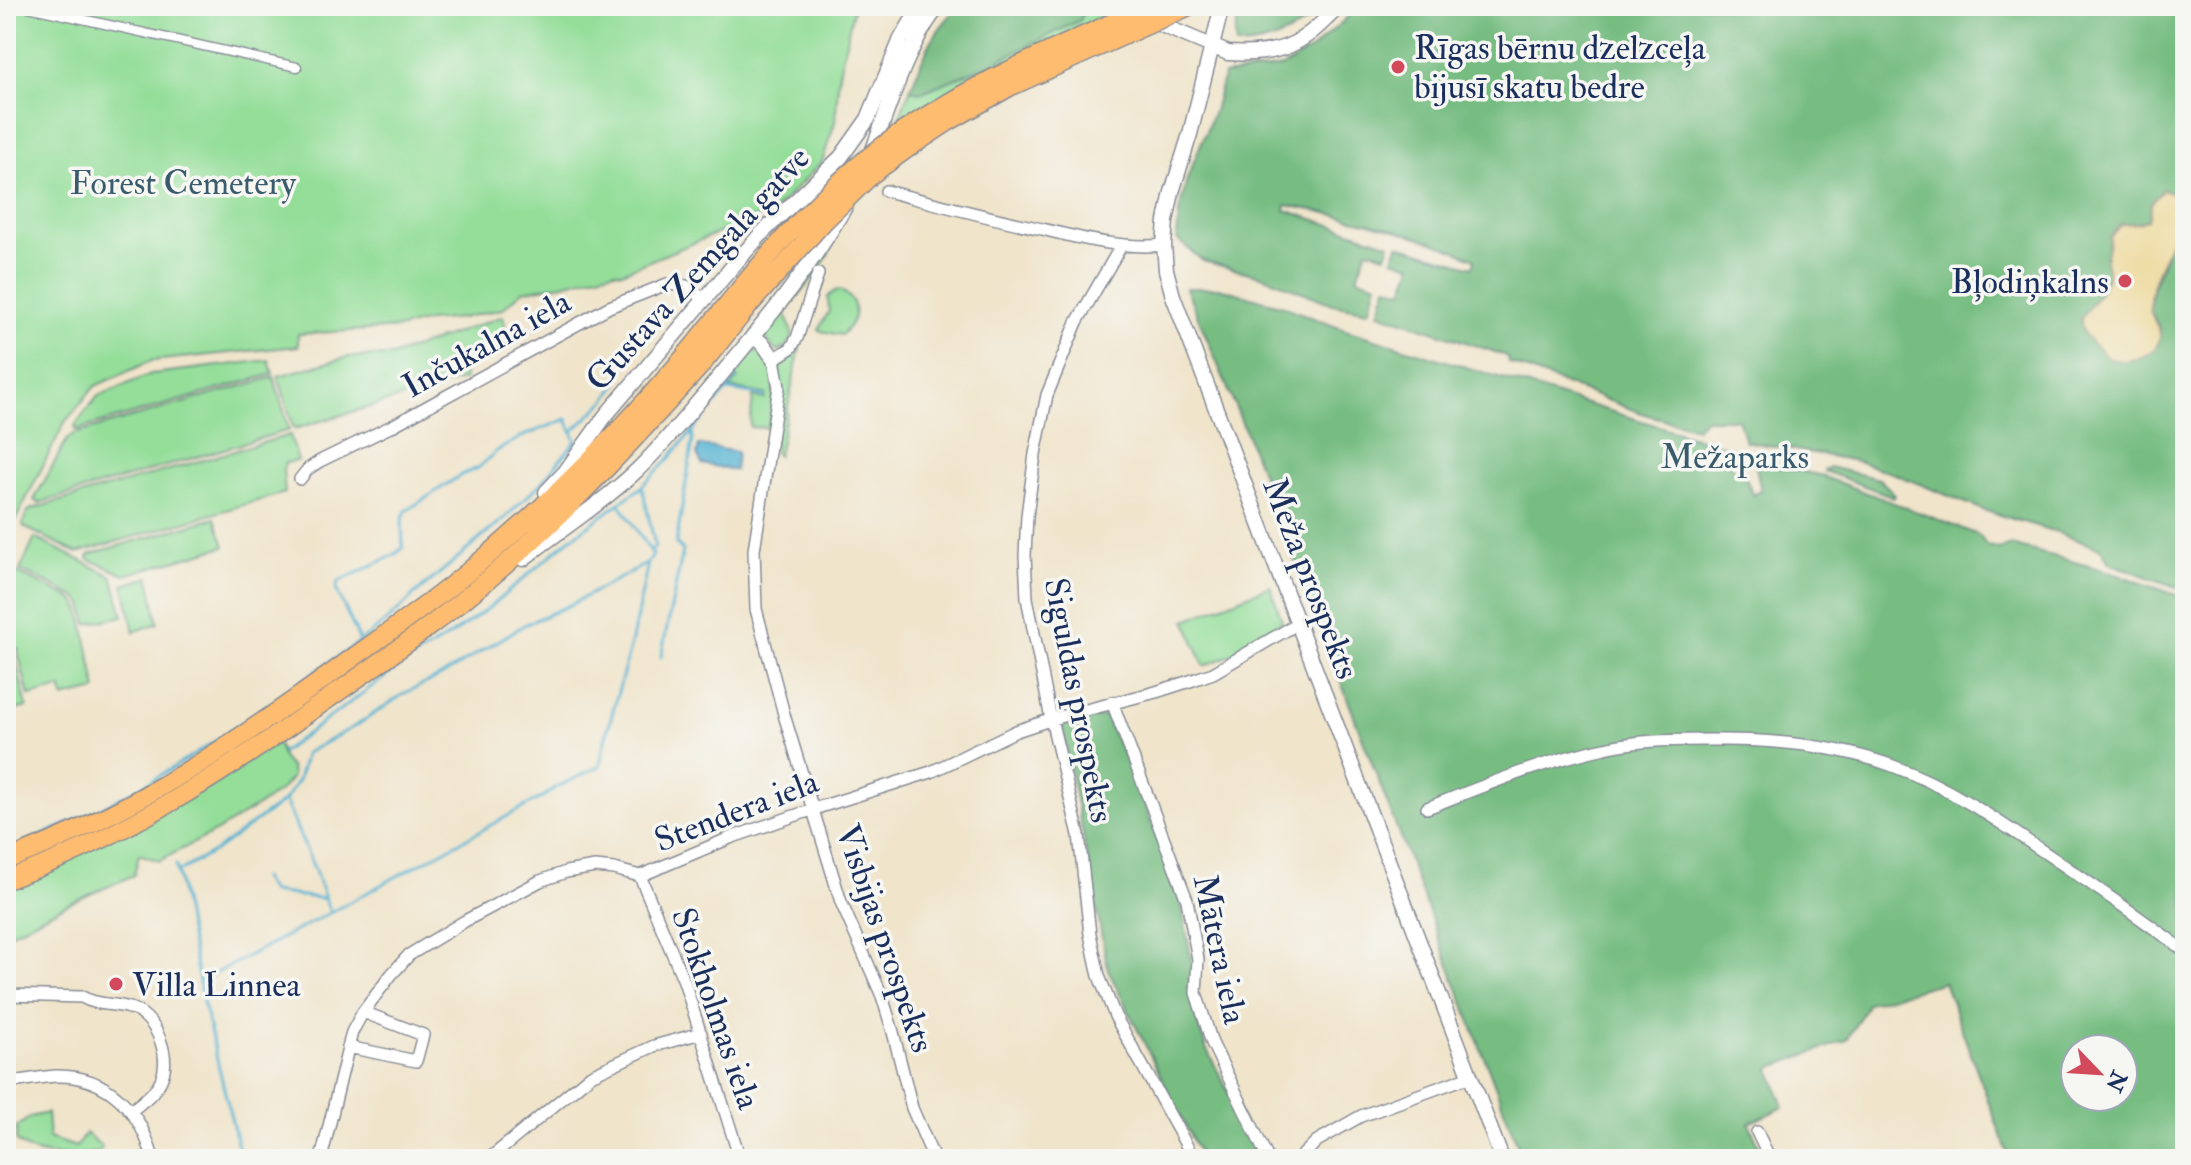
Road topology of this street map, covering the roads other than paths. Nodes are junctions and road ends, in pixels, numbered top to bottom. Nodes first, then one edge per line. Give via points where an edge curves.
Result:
1 (24, 6) edge
2 (921, 6) edge
3 (939, 6) edge
4 (1116, 6) edge
5 (1150, 6) edge
6 (1189, 6) edge
7 (1222, 6) edge
8 (1339, 6) edge
9 (1212, 45) junction
10 (297, 67) dead end
11 (886, 191) dead end
12 (804, 194) junction
13 (840, 217) junction
14 (1164, 245) junction
15 (1121, 246) junction
16 (818, 274) dead end
17 (704, 299) junction
18 (753, 336) junction
19 (774, 359) junction
20 (694, 360) junction
21 (300, 479) dead end
22 (489, 554) junction
23 (444, 614) junction
24 (1297, 624) junction
25 (1112, 702) junction
26 (1051, 719) junction
27 (1427, 808) dead end
28 (812, 810) junction
29 (6, 860) edge
30 (640, 876) junction
31 (6, 880) edge
32 (2185, 951) edge
33 (6, 995) edge
34 (363, 1012) junction
35 (701, 1033) junction
36 (348, 1047) junction
37 (1471, 1076) junction
38 (6, 1083) edge
39 (131, 1111) junction
40 (1757, 1132) dead end
41 (153, 1159) edge
42 (321, 1159) edge
43 (489, 1159) edge
44 (740, 1159) edge
45 (934, 1159) edge
46 (1194, 1159) edge
47 (1268, 1159) edge
48 (1299, 1159) edge
49 (1502, 1159) edge
50 (1770, 1159) edge

1 - 10 street
2 - 12 street, Gustava Zemgala gatve via 901,39 868,119 841,157
3 - 13 street, Gustava Zemgala gatve via 918,36
4 - 9 street
5 - 20 main road, Gustava Zemgala gatve, bridge via 976,87 887,143 837,185 749,280
6 - 20 main road, Gustava Zemgala gatve, bridge via 1009,87 905,150 824,221
7 - 9 street, Meža prospekts
8 - 9 street via 1305,38 1287,47 1248,54
9 - 14 street, Meža prospekts via 1172,192
11 - 15 street
12 - 13 street via 829,198
12 - 17 street, Gustava Zemgala gatve
13 - 18 street, Gustava Zemgala gatve
14 - 15 street
14 - 24 street, Meža prospekts via 1173,296
15 - 26 street, Siguldas prospekts via 1063,353 1047,395 1035,454 1027,516 1027,598
16 - 19 street via 797,338
17 - 21 street, Inčukalna iela via 686,286 667,284 609,307 320,461
17 - 22 street, Gustava Zemgala gatve via 565,472
18 - 19 street
18 - 23 street, Gustava Zemgala gatve via 636,471 468,606
19 - 28 street, Visbijas prospekts via 779,387 754,550 756,609
20 - 22 main road, Gustava Zemgala gatve
20 - 23 main road, Gustava Zemgala gatve via 631,443 578,499
22 - 29 main road, Gustava Zemgala gatve via 211,758 147,796
23 - 31 main road, Gustava Zemgala gatve via 215,777 134,823
24 - 25 street, Stendera iela via 1213,673
24 - 37 street, Meža prospekts
25 - 26 street, Stendera iela
25 - 47 street, Mātera iela via 1187,900 1198,959 1196,993 1212,1043
26 - 28 street, Stendera iela via 922,776
26 - 46 street, Siguldas prospekts via 1079,835 1099,976 1115,1016
27 - 32 street via 1559,759 1609,747 1765,740 1849,754 1893,766 1994,818
28 - 30 street, Stendera iela
28 - 45 street, Visbijas prospekts via 841,902 882,996 912,1108
30 - 34 street, Stendera iela via 595,867 540,881 409,955
30 - 35 street, Stokholmas iela
33 - 39 street via 82,997 130,1008 150,1021 165,1063 155,1090
34 - 36 street, Stendera iela
34 - 36 street via 423,1035 416,1061
35 - 43 street via 654,1046 591,1075
35 - 44 street, Stokholmas iela
36 - 42 street, Stendera iela
37 - 48 street via 1361,1116 1317,1141
37 - 49 street, Meža prospekts
38 - 39 street via 77,1077 114,1095
39 - 41 street
40 - 50 street

